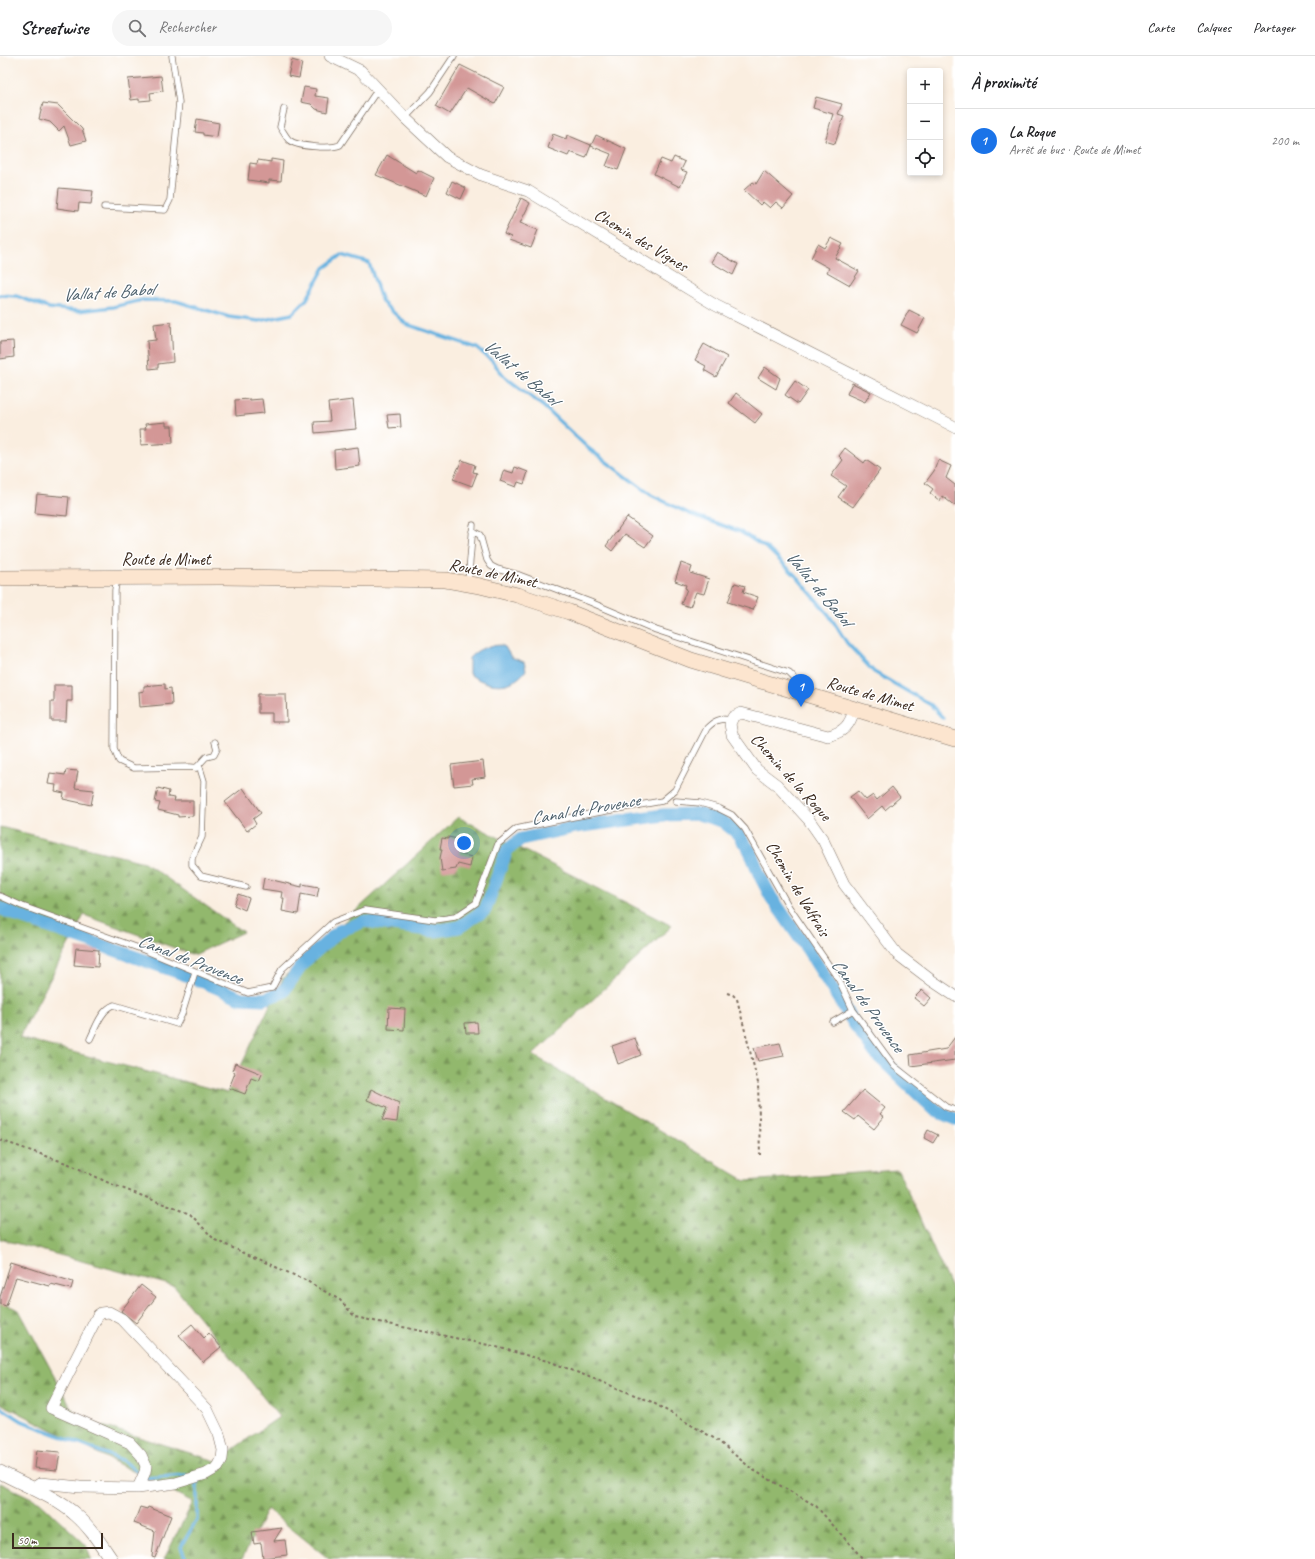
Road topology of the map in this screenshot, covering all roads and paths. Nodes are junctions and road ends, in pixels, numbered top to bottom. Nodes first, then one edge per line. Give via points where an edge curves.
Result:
1 (172, 56) edge
2 (330, 56) edge
3 (454, 56) edge
4 (378, 89) junction
5 (284, 109) dead end
6 (405, 118) junction
7 (104, 207) dead end
8 (955, 427) edge
9 (0, 578) edge
10 (117, 578) junction
11 (468, 584) junction
12 (793, 691) junction
13 (854, 710) junction
14 (731, 720) junction
15 (955, 738) edge
16 (215, 742) dead end
17 (196, 768) junction
18 (676, 801) dead end
19 (246, 887) dead end
20 (0, 896) edge
21 (195, 972) junction
22 (727, 993) dead end
23 (955, 996) edge
24 (852, 1010) junction
25 (832, 1022) dead end
26 (90, 1039) dead end
27 (955, 1110) edge
28 (0, 1140) edge
29 (760, 1155) dead end
30 (0, 1472) edge
31 (139, 1486) junction
32 (32, 1489) junction
33 (111, 1559) edge
34 (863, 1559) edge

1 - 7 lane via 179,102 170,200 165,210
2 - 4 street, Chemin des Vignes via 361,71
3 - 6 lane via 430,92
4 - 5 lane via 340,145 334,148 297,144 290,140 280,126
4 - 6 street, Chemin des Vignes
6 - 8 street, Chemin des Vignes via 447,157 481,175 528,191 715,305
9 - 10 main road, Route de Mimet
10 - 11 main road, Route de Mimet via 446,580
10 - 17 lane via 114,748 119,761 134,768
11 - 12 main road, Route de Mimet via 517,595 569,612 691,660
11 - 12 lane via 473,528 480,534 491,566 590,602 656,630 789,673 795,680
12 - 13 main road, Route de Mimet
13 - 14 street, Chemin de la Roque via 848,726 842,732 828,736 748,713 741,713
13 - 15 main road, Route de Mimet
14 - 21 lane via 722,718 713,721 707,728 675,790 662,801 573,816 516,829 498,844 476,903 455,917 435,920 364,910 333,922 282,969 272,988 260,991 248,993
14 - 23 street, Chemin de la Roque via 732,735 757,770 777,785 809,820 823,840 844,884 897,954
16 - 17 lane via 214,755 206,757
17 - 19 lane via 200,768 204,781 203,823 202,837 192,858 192,865 201,876
18 - 24 lane, Chemin de Valfrais via 718,808 732,815 745,829 789,907 839,980
20 - 21 lane
21 - 26 lane via 177,1024 114,1005 108,1007 100,1018
22 - 29 path via 737,999 758,1083
24 - 25 lane
24 - 27 lane, Chemin de Valfrais via 894,1066 946,1107
28 - 34 path via 69,1164 111,1184 190,1214 215,1240 305,1280 340,1300 355,1317 493,1346 551,1362 650,1401 717,1440 753,1470 816,1506
30 - 32 street
31 - 31 street via 146,1466 141,1455 130,1443 51,1408 98,1315 102,1313 109,1312 122,1319 206,1409 219,1434 223,1450 218,1467 205,1474 176,1483
31 - 32 street via 80,1487 41,1483
32 - 33 street via 57,1501 77,1516 95,1535

